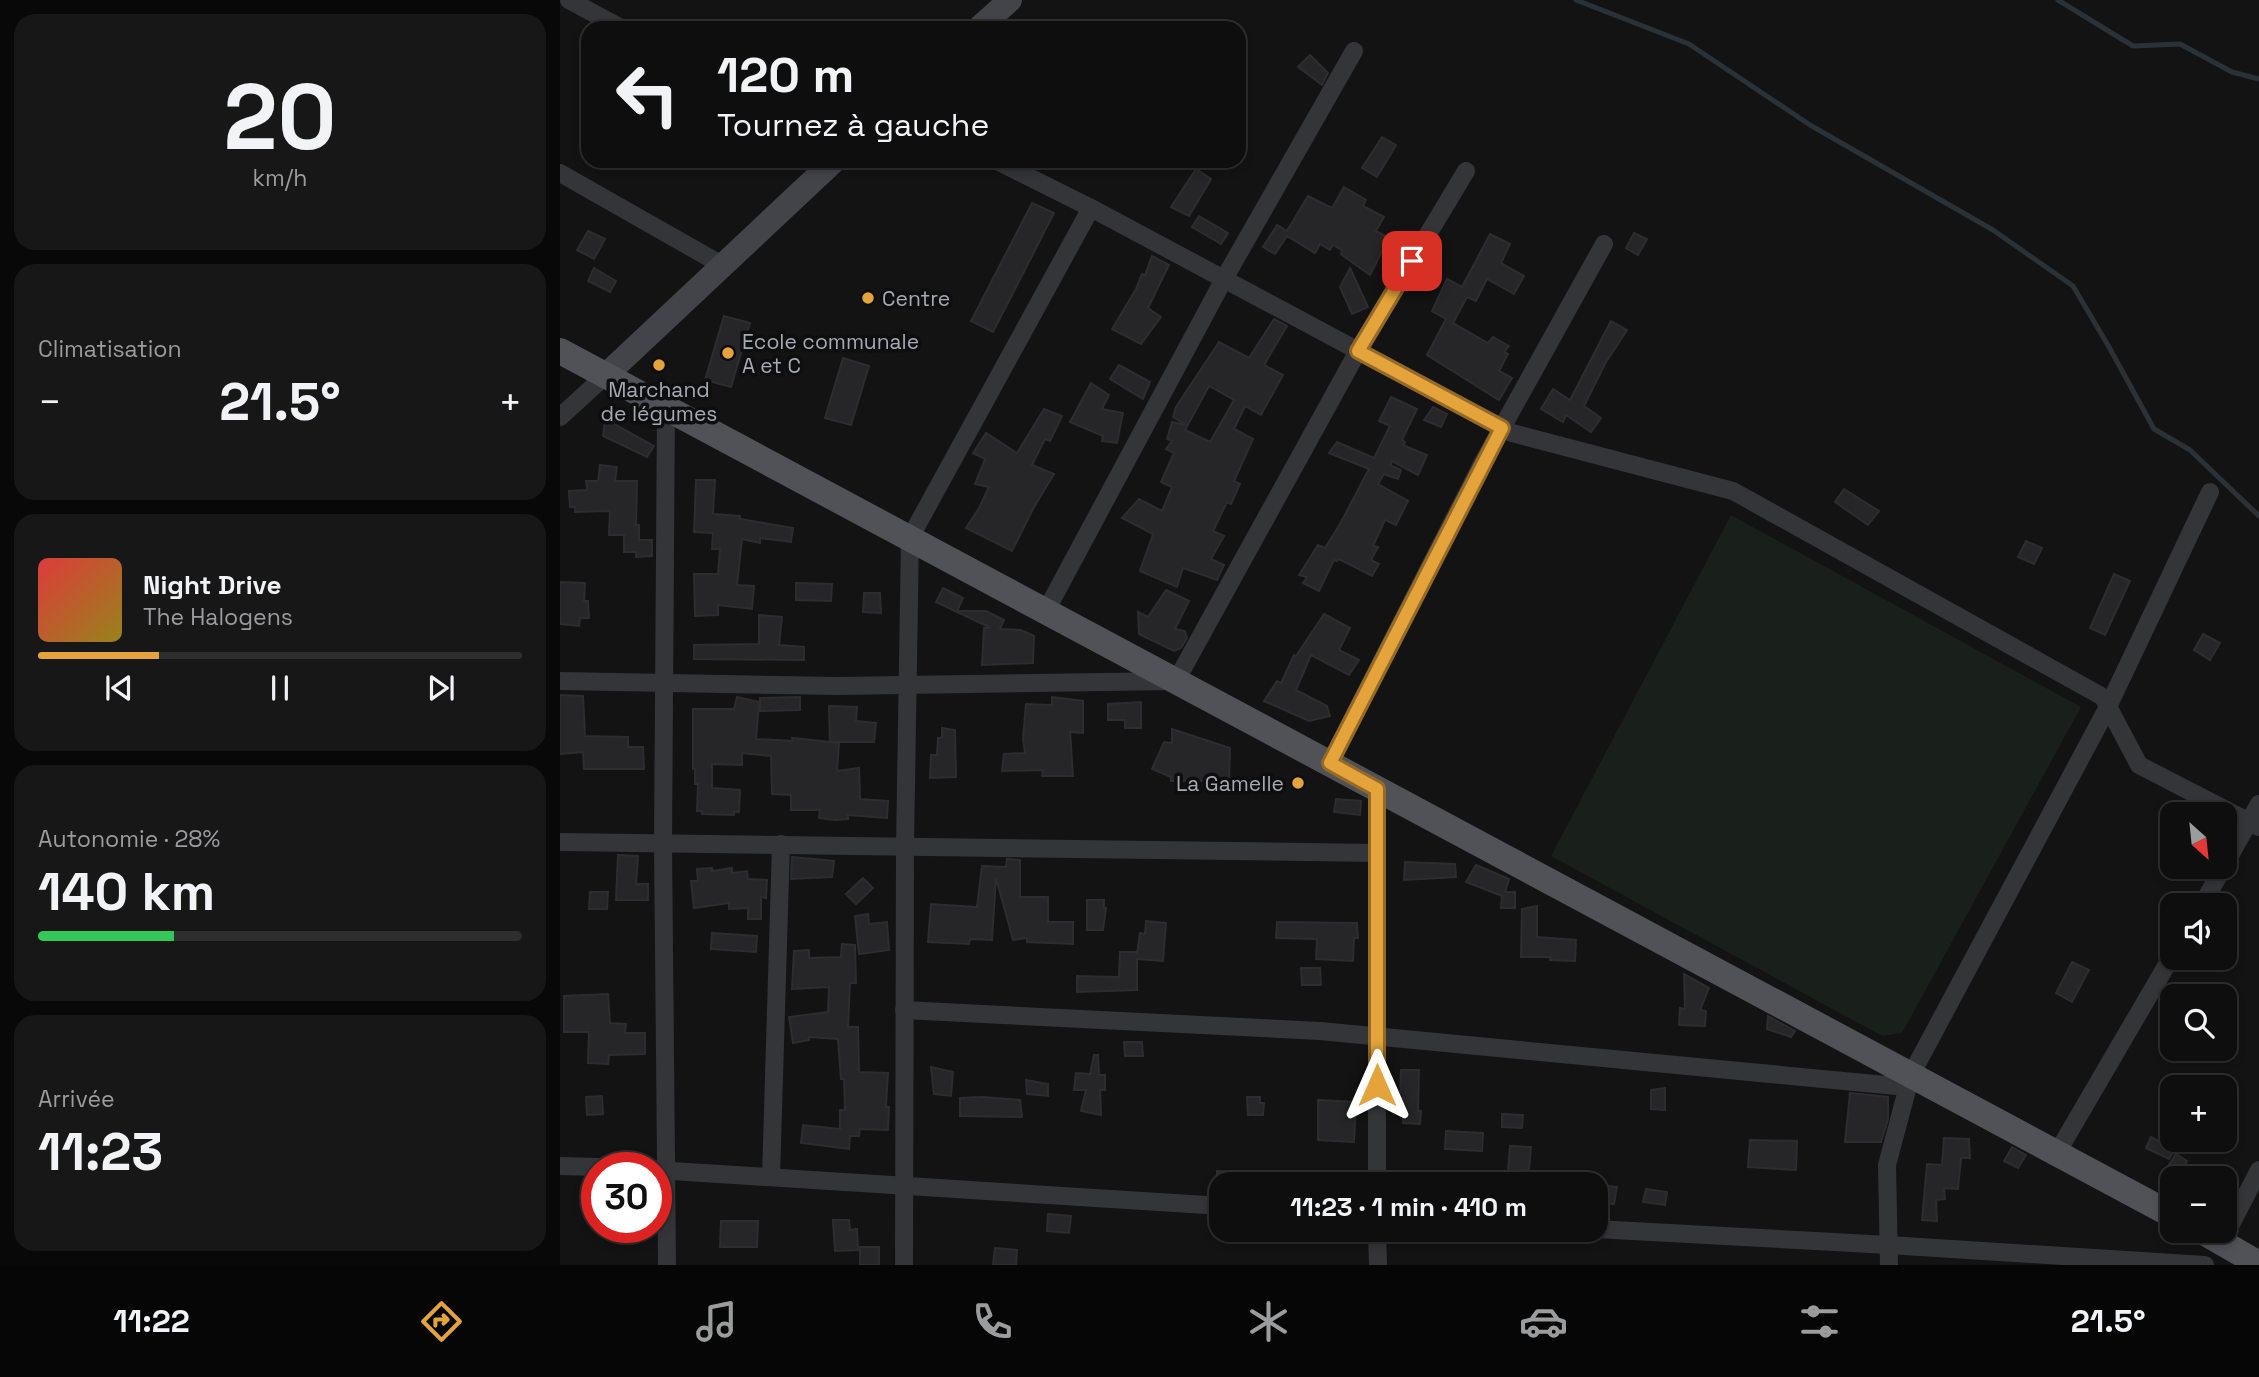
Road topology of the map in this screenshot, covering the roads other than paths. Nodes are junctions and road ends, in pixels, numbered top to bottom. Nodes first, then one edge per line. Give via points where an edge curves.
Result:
1 (569, 0) edge
2 (1010, 0) edge
3 (608, 21) edge
4 (987, 21) edge
5 (1354, 51) dead end
6 (826, 168) edge
7 (1011, 168) edge
8 (1466, 171) dead end
9 (560, 173) edge
10 (1091, 208) junction
11 (1604, 244) dead end
12 (722, 265) junction
13 (1224, 279) junction
14 (560, 351) edge
15 (1358, 351) junction
16 (606, 375) junction
17 (666, 407) junction
18 (560, 417) edge
19 (1502, 428) junction
20 (2210, 492) dead end
21 (911, 538) junction
22 (1046, 611) junction
23 (560, 681) edge
24 (1176, 681) junction
25 (664, 683) junction
26 (908, 685) junction
27 (2108, 707) junction
28 (1330, 763) junction
29 (1377, 789) junction
30 (2259, 804) edge
31 (2255, 825) edge
32 (560, 842) edge
33 (663, 843) junction
34 (781, 844) junction
35 (905, 846) junction
36 (1377, 853) junction
37 (2210, 893) edge
38 (2164, 970) edge
39 (904, 1010) junction
40 (1377, 1035) junction
41 (1909, 1081) junction
42 (661, 1152) edge
43 (2057, 1153) junction
44 (560, 1166) edge
45 (581, 1167) edge
46 (2259, 1170) edge
47 (672, 1171) edge
48 (1377, 1172) edge
49 (771, 1177) junction
50 (904, 1185) junction
51 (2237, 1200) edge
52 (1209, 1205) edge
53 (2160, 1209) edge
54 (1608, 1231) edge
55 (1377, 1242) edge
56 (666, 1243) edge
57 (2223, 1243) edge
58 (1889, 1245) junction
59 (2259, 1264) edge
60 (667, 1265) edge
61 (904, 1265) edge
62 (1378, 1265) edge
63 (1889, 1265) edge
64 (2205, 1265) edge

1 - 3 street
2 - 4 main road
5 - 13 street
6 - 12 main road
7 - 10 street
8 - 15 street
9 - 12 street
10 - 13 street
10 - 21 street
11 - 19 street
12 - 16 main road
13 - 15 street
13 - 22 street
14 - 16 main road
15 - 19 street
15 - 24 street
16 - 17 main road
16 - 18 street
17 - 21 main road
17 - 25 street
19 - 27 street via 1733,491 2103,697
19 - 28 street
20 - 27 street
21 - 22 main road
21 - 26 street
22 - 24 main road
23 - 25 street
24 - 26 street
24 - 28 main road
25 - 26 street
25 - 33 street
26 - 35 street
27 - 31 street via 2139,765
27 - 41 street
28 - 29 main road
29 - 36 street
29 - 41 main road
30 - 31 street
31 - 37 street
32 - 33 street
33 - 34 street
33 - 42 street
34 - 35 street
34 - 49 street
35 - 36 street
35 - 39 street
36 - 40 street
38 - 43 street
39 - 40 street
39 - 50 street
40 - 41 street
40 - 48 street
41 - 43 main road
41 - 58 street via 1887,1166
43 - 53 main road
44 - 45 street
46 - 51 street
47 - 49 street
49 - 50 street
50 - 52 street
50 - 61 street
54 - 58 street
55 - 62 street
56 - 60 street
57 - 59 main road
58 - 63 street
58 - 64 street

